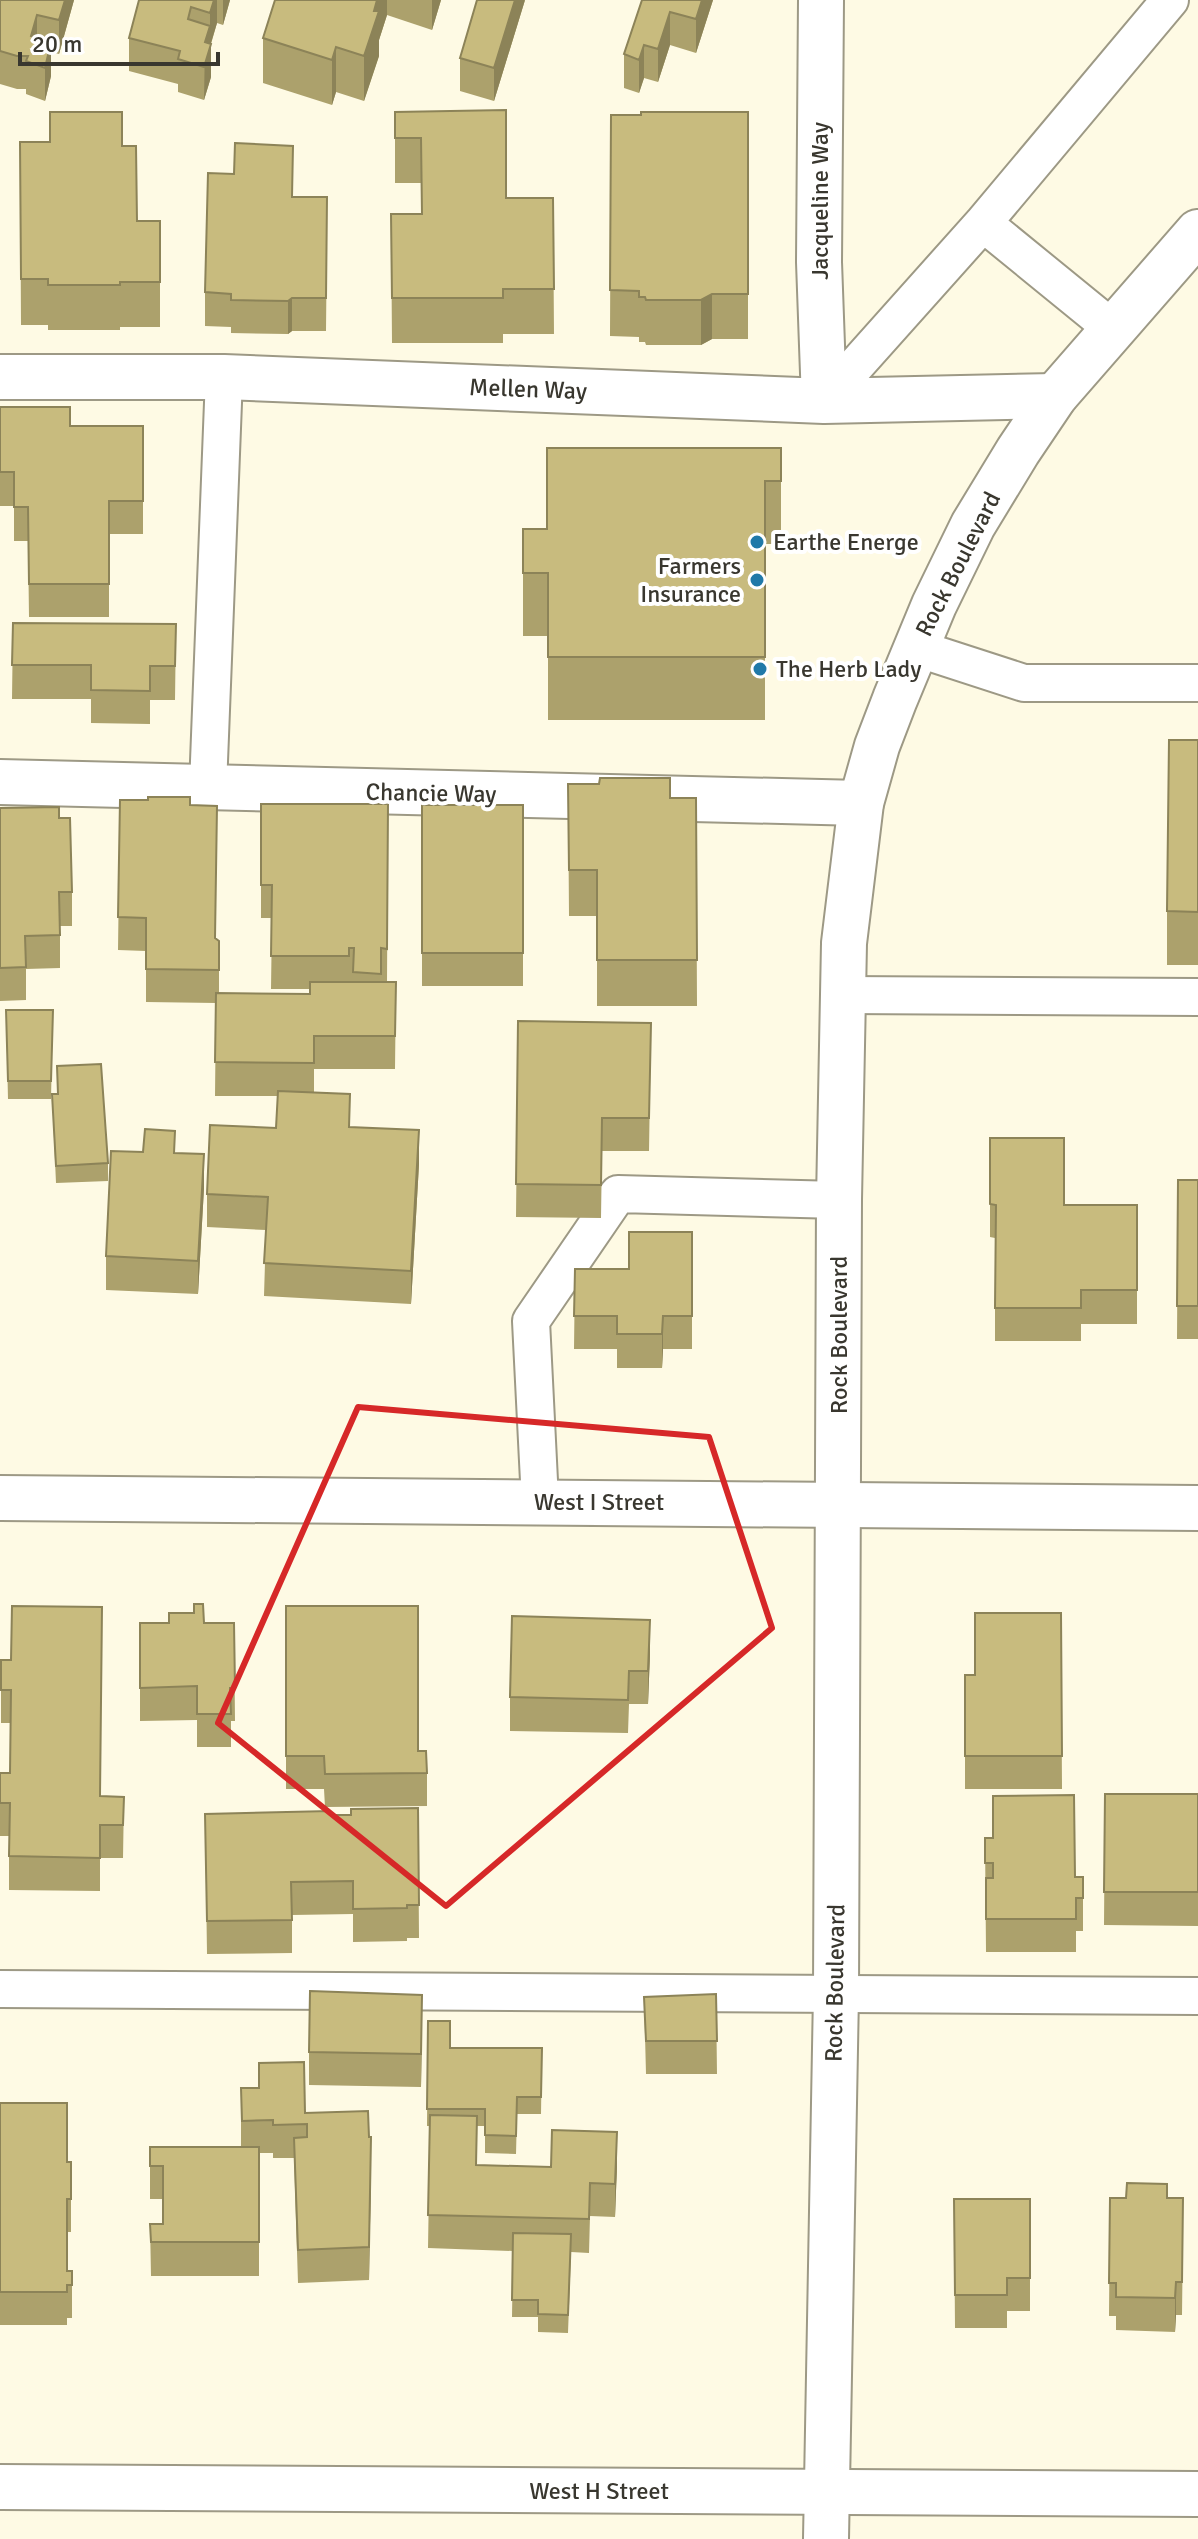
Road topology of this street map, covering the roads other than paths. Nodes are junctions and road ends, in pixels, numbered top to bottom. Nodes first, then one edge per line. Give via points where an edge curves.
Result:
1 (821, 0) edge
2 (1170, 0) edge
3 (983, 223) junction
4 (1198, 232) edge
5 (1113, 329) junction
6 (0, 377) edge
7 (224, 377) junction
8 (1055, 396) junction
9 (824, 401) junction
10 (916, 648) junction
11 (1198, 683) edge
12 (0, 782) edge
13 (208, 787) junction
14 (861, 803) junction
15 (844, 995) junction
16 (1198, 997) edge
17 (839, 1200) junction
18 (0, 1498) edge
19 (540, 1501) junction
20 (838, 1504) junction
21 (1198, 1508) edge
22 (0, 1989) edge
23 (836, 1994) junction
24 (1198, 1996) edge
25 (0, 2487) edge
26 (826, 2493) junction
27 (1198, 2494) edge
28 (826, 2539) edge

1 - 9 street, Jacqueline Way
2 - 3 lane
3 - 5 lane
3 - 9 lane
4 - 5 street, Rock Boulevard
5 - 8 street, Rock Boulevard
6 - 7 street, Mellen Way
7 - 9 street, Mellen Way
7 - 13 lane
8 - 9 street, Mellen Way
8 - 10 street, Rock Boulevard via 973,525
10 - 11 lane via 1024,683
10 - 14 street, Rock Boulevard
12 - 13 street, Chancie Way
13 - 14 street, Chancie Way
14 - 15 street, Rock Boulevard via 844,943
15 - 16 lane
15 - 17 street, Rock Boulevard
17 - 19 lane via 618,1194 531,1321
17 - 20 street, Rock Boulevard
18 - 19 street, West I Street
19 - 20 street, West I Street
20 - 21 street, West I Street
20 - 23 street, Rock Boulevard
22 - 23 lane
23 - 24 lane
23 - 26 street, Rock Boulevard
25 - 26 street, West H Street
26 - 27 street, West H Street
26 - 28 street, Rock Boulevard

